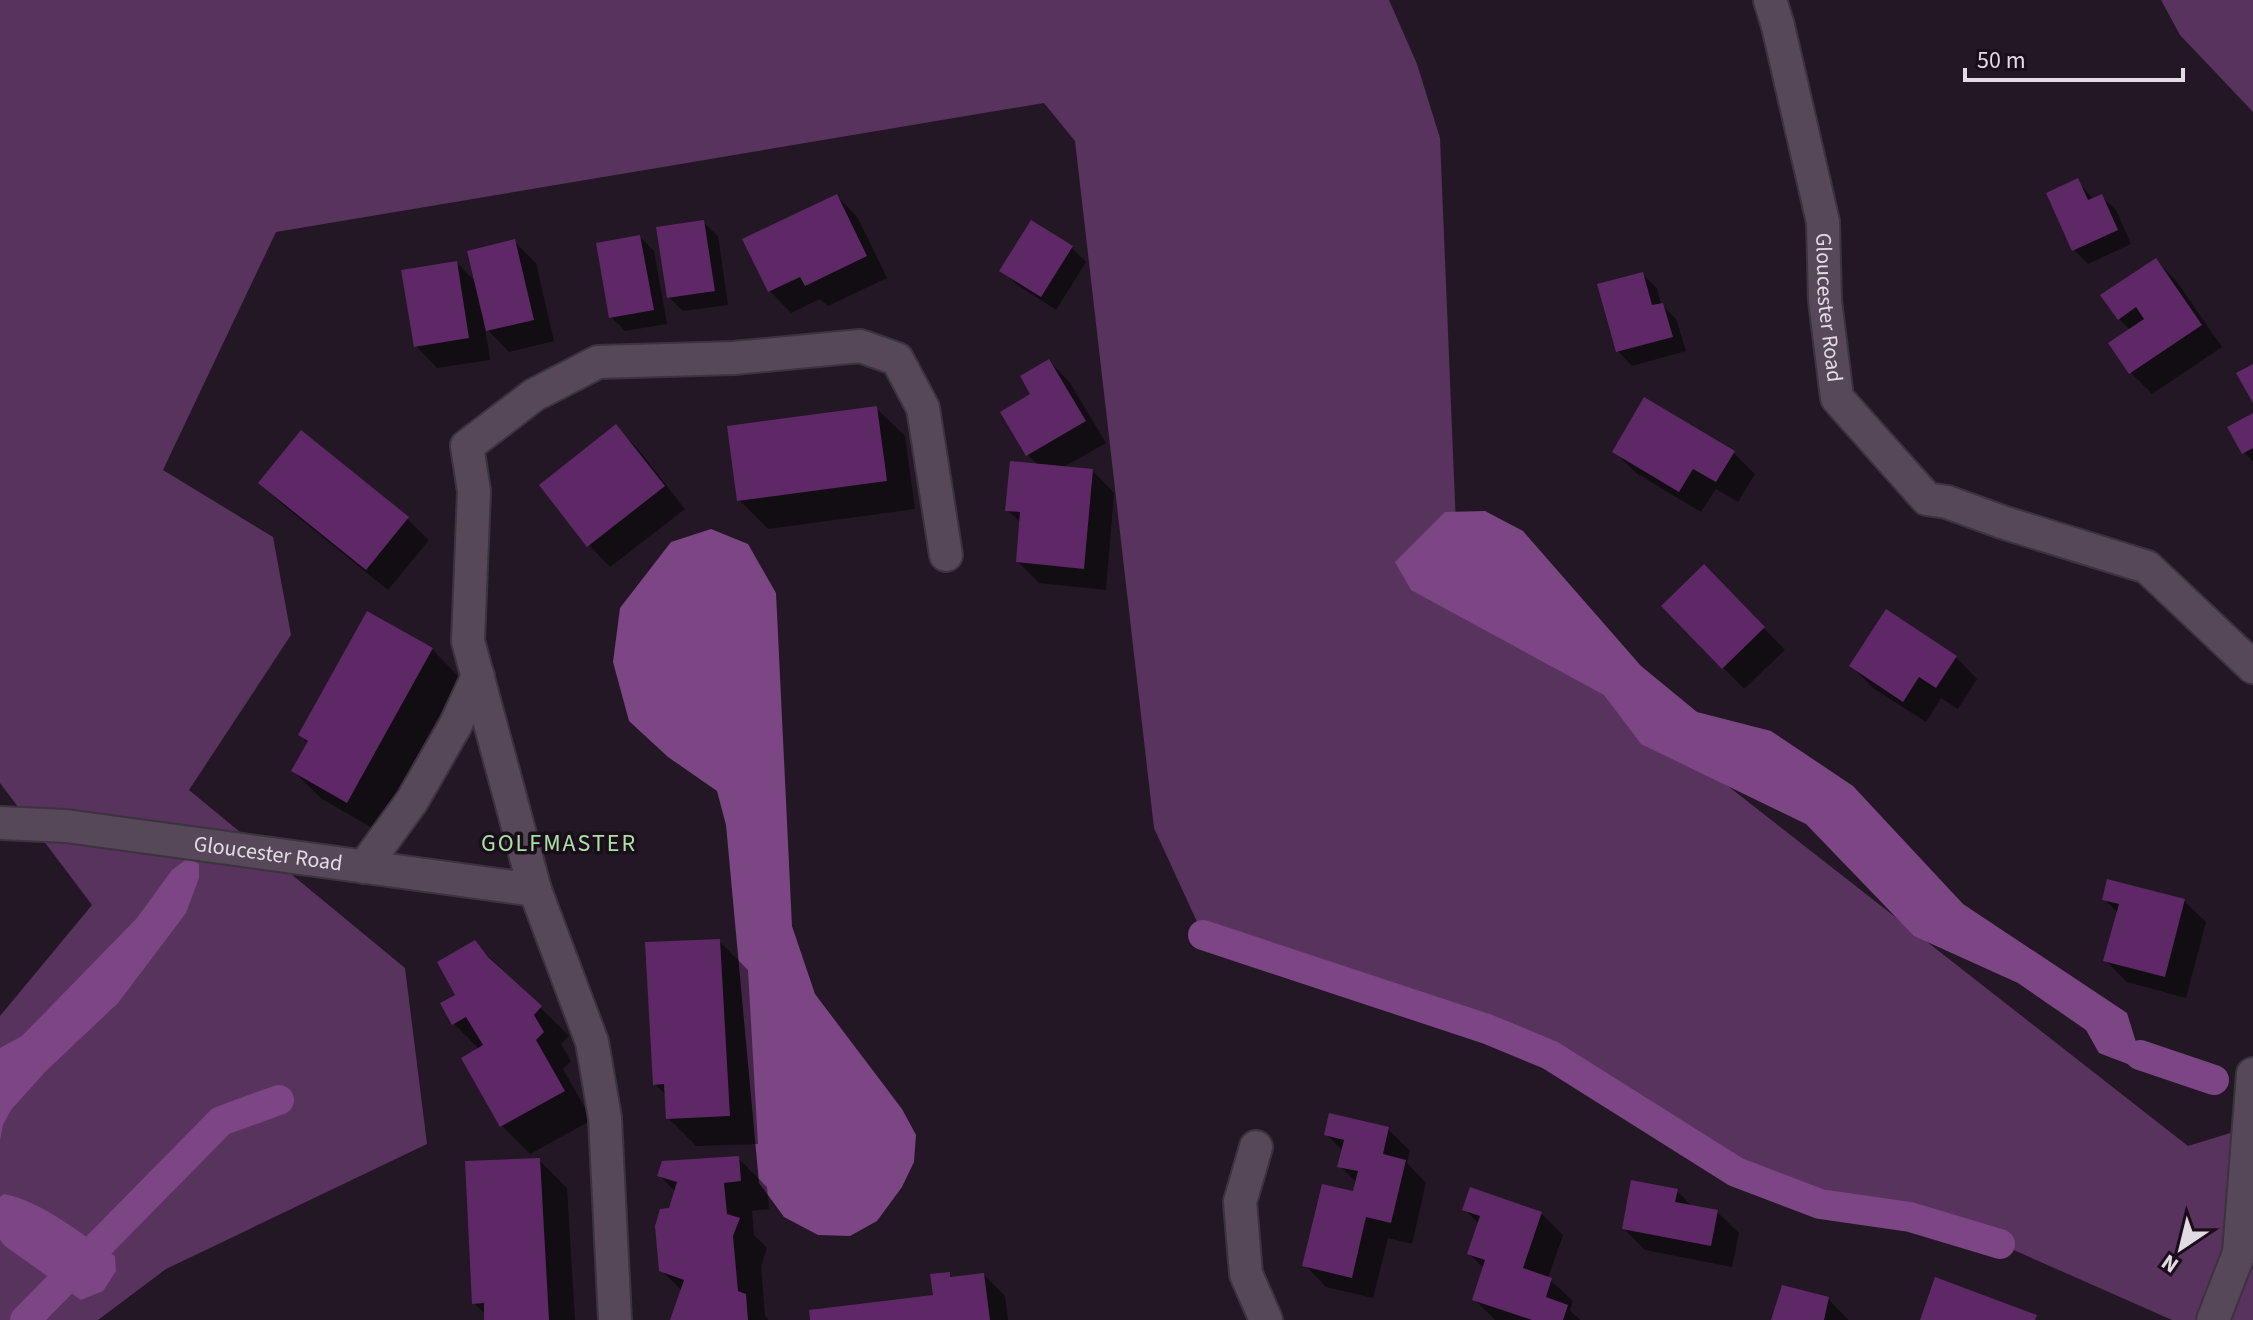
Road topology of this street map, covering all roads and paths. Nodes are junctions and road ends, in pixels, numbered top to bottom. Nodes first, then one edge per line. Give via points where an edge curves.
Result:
1 (1770, 0) edge
2 (946, 555) dead end
3 (2253, 667) edge
4 (478, 676) junction
5 (0, 823) edge
6 (364, 867) junction
7 (535, 890) junction
8 (2253, 1074) edge
9 (1256, 1147) dead end
10 (615, 1320) edge
11 (1266, 1320) edge
12 (2213, 1320) edge

1 - 3 street, Gloucester Road via 1823,222 1825,301 1837,398 1927,499 2147,567
2 - 4 street via 923,408 897,359 860,346 734,358 598,362 534,395 467,446 474,491 468,641
4 - 6 street via 412,801
4 - 7 street
5 - 6 street, Gloucester Road via 66,826
6 - 7 street, Gloucester Road
7 - 10 street via 592,1042 605,1118
8 - 12 street via 2239,1253
9 - 11 street via 1240,1202 1246,1274

